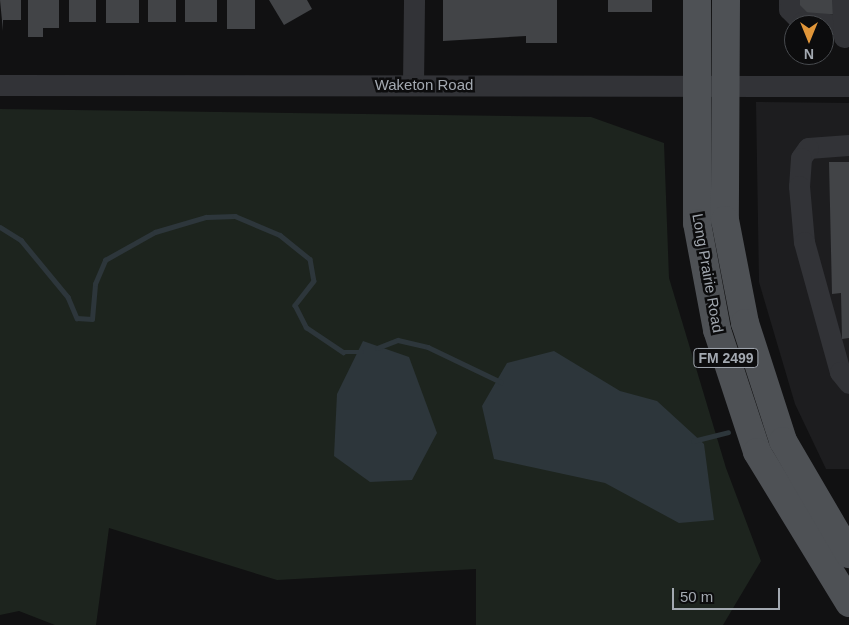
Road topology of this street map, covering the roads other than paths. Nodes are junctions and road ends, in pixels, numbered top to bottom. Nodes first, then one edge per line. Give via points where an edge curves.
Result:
1 (414, 0) edge
2 (697, 0) edge
3 (726, 0) edge
4 (789, 0) edge
5 (842, 0) edge
6 (845, 31) edge
7 (414, 84) junction
8 (0, 85) edge
9 (696, 86) junction
10 (725, 86) junction
11 (849, 86) edge
12 (849, 145) edge
13 (849, 383) edge
14 (849, 554) edge
15 (849, 603) edge

1 - 7 street
2 - 9 main road, Long Prairie Road / FM 2499
3 - 10 main road, Long Prairie Road / FM 2499
4 - 6 street via 789,8 802,22
5 - 6 street
7 - 8 street, Waketon Road
7 - 9 street, Waketon Road
9 - 10 street, Waketon Road
9 - 15 main road, Long Prairie Road / FM 2499 via 696,223 717,330 757,452
10 - 11 street, Waketon Road
10 - 14 main road, Long Prairie Road / FM 2499 via 725,220 745,323 783,441
12 - 13 street via 808,148 801,158 799,186 804,242 840,372

